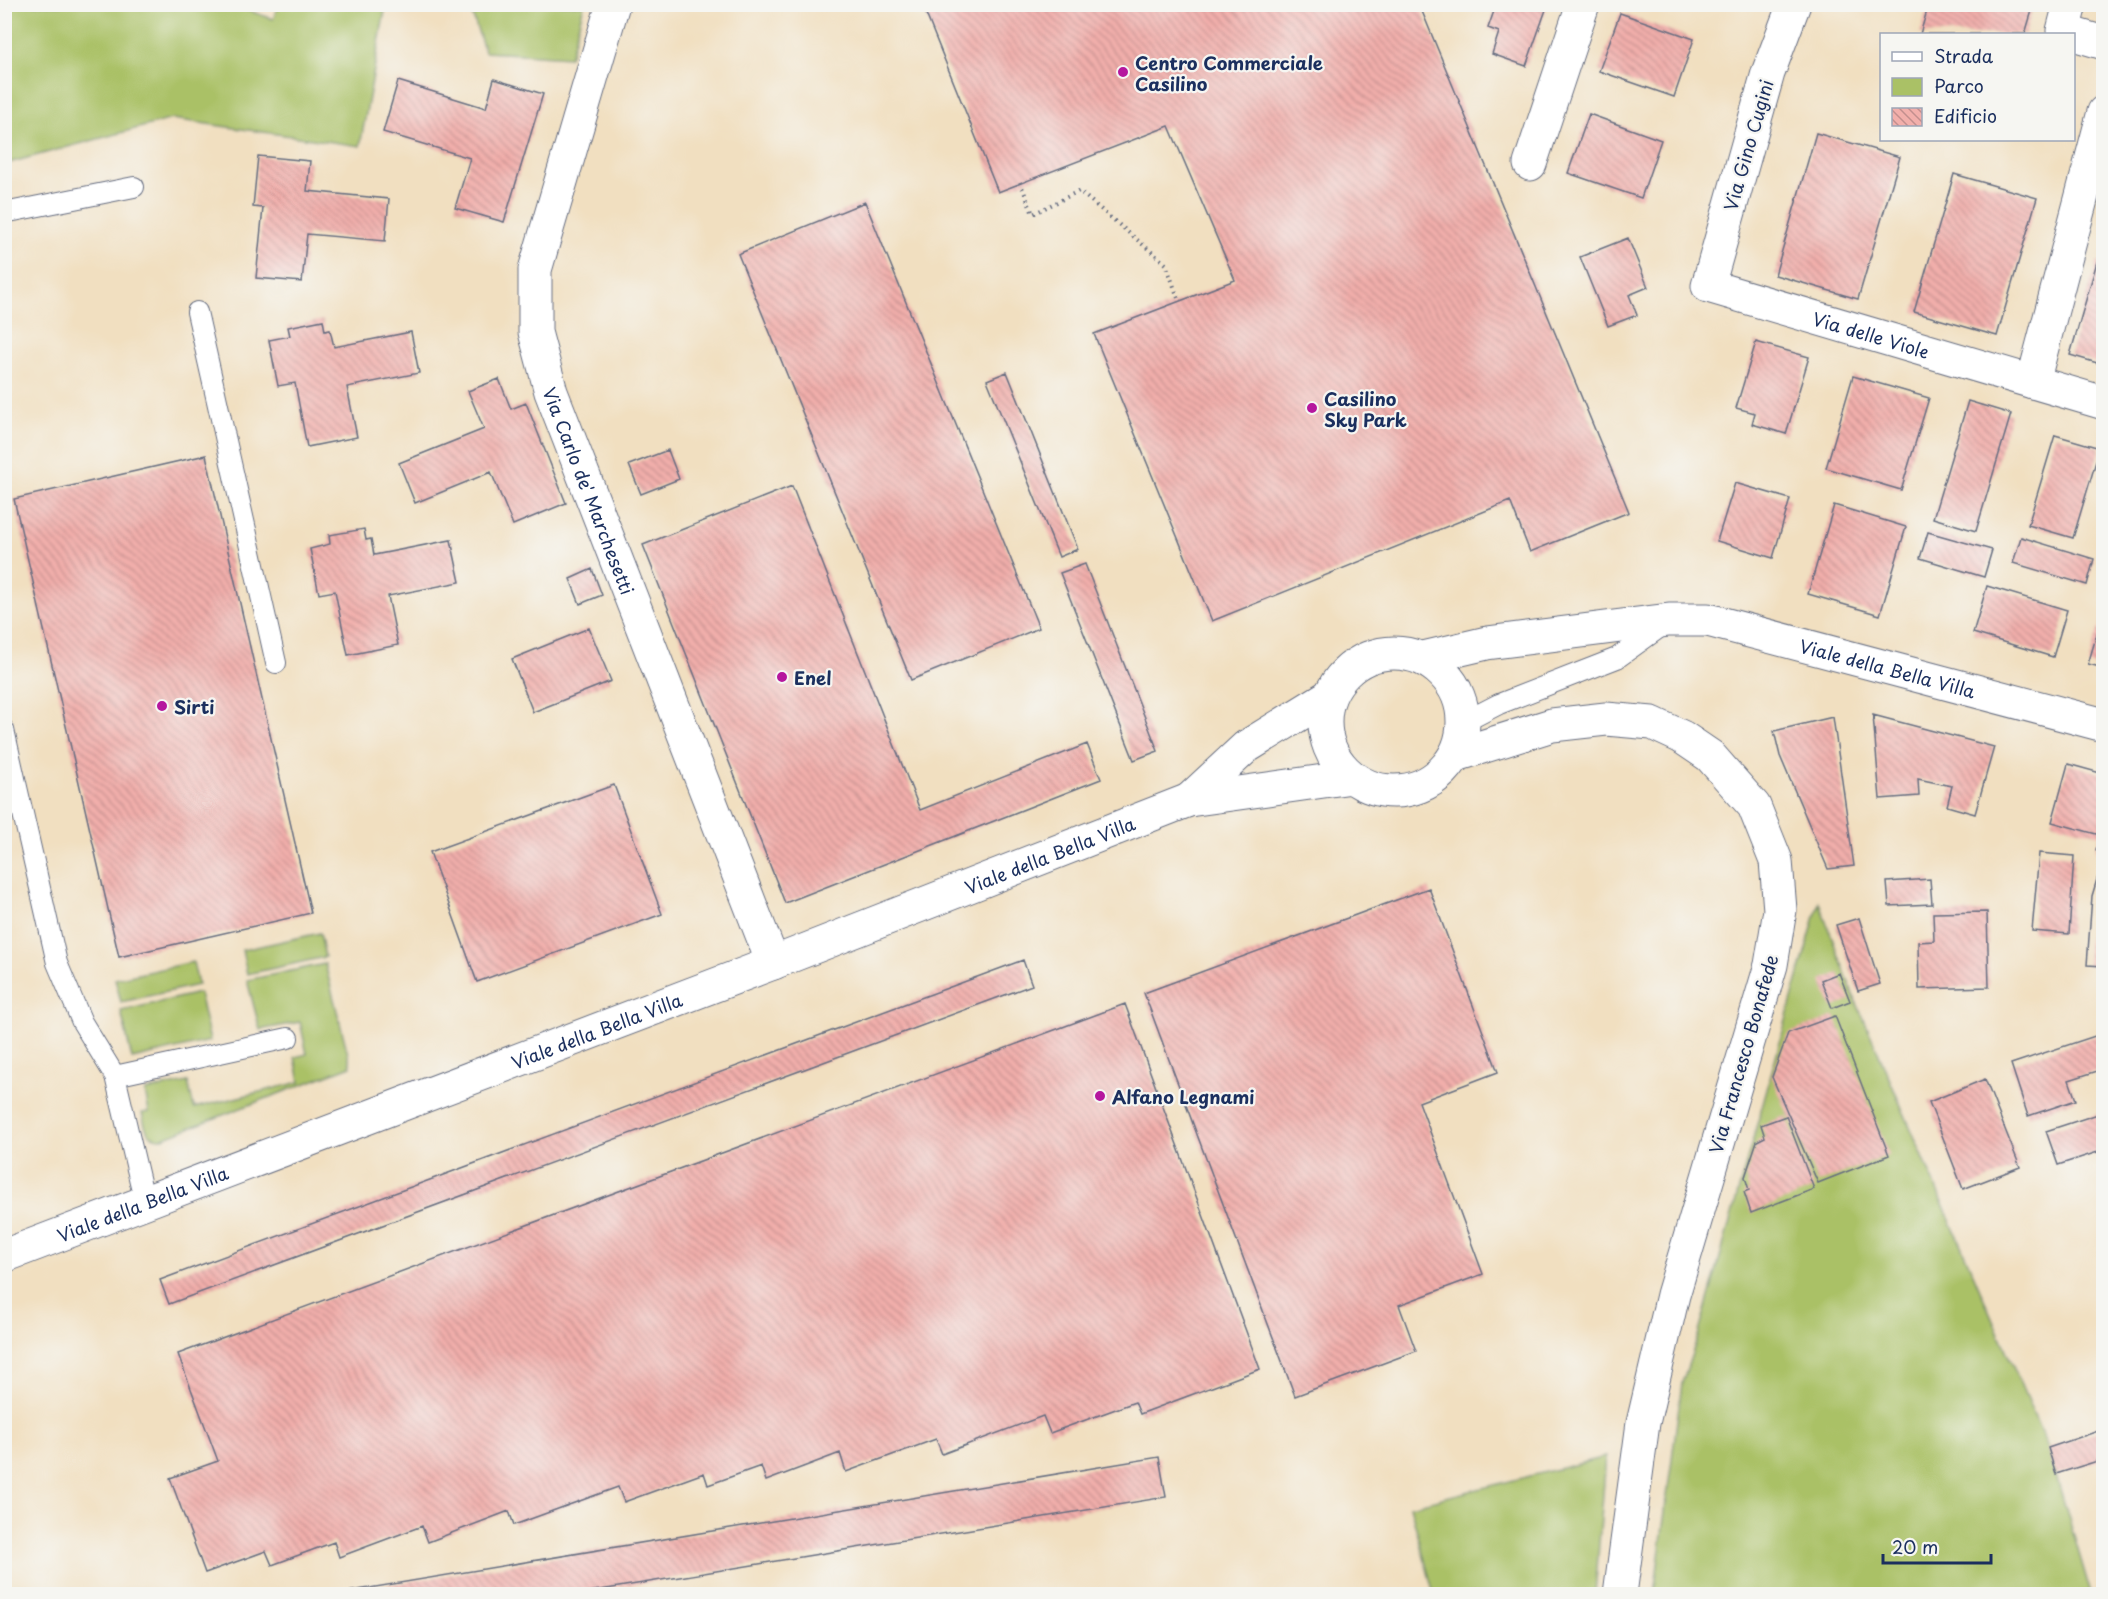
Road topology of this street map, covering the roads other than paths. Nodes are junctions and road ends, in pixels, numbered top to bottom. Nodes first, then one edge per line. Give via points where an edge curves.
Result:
1 (613, 4) edge
2 (1583, 4) edge
3 (1794, 4) edge
4 (2070, 4) edge
5 (2070, 33) edge
6 (2075, 35) edge
7 (2103, 43) edge
8 (2103, 112) edge
9 (1530, 164) dead end
10 (134, 187) dead end
11 (4, 213) edge
12 (1708, 286) joint
13 (197, 312) dead end
14 (2033, 382) junction
15 (2103, 403) edge
16 (1669, 620) junction
17 (1423, 658) junction
18 (276, 663) dead end
19 (1329, 696) junction
20 (1464, 722) junction
21 (2103, 725) edge
22 (4, 730) edge
23 (1456, 755) junction
24 (1352, 777) junction
25 (1189, 800) junction
26 (773, 963) junction
27 (288, 1038) dead end
28 (115, 1076) junction
29 (145, 1203) junction
30 (4, 1256) edge
31 (1620, 1594) edge

1 - 26 street, Via Carlo de' Marchesetti via 535,270 535,332 551,392
2 - 9 street
3 - 12 street, Via Gino Cugini via 1768,73
4 - 5 street via 2063,31
6 - 7 street
8 - 14 street
10 - 11 lane
12 - 14 street, Via delle Viole
13 - 18 lane
14 - 15 street, Via delle Viole
16 - 17 street, Viale della Bella Villa via 1486,642
16 - 20 lane via 1617,658 1499,704
16 - 21 street, Viale della Bella Villa via 1708,620
17 - 19 street, Viale della Bella Villa via 1382,653 1360,661 1343,675
17 - 20 street, Viale della Bella Villa via 1453,684 1462,702
19 - 24 street, Viale della Bella Villa via 1324,718 1327,741 1336,760
19 - 25 street, Viale della Bella Villa via 1246,747
20 - 23 street, Viale della Bella Villa
22 - 28 lane via 57,963 82,1022
23 - 24 street, Viale della Bella Villa via 1441,774 1420,787 1397,792 1373,788
23 - 31 street, Via Francesco Bonafede via 1552,725 1606,719 1652,723 1710,756 1754,806 1776,861 1780,910 1771,965 1673,1295 1643,1423
24 - 25 street, Viale della Bella Villa
25 - 26 street, Viale della Bella Villa
26 - 29 street, Viale della Bella Villa
27 - 28 lane
28 - 29 lane
29 - 30 street, Viale della Bella Villa

